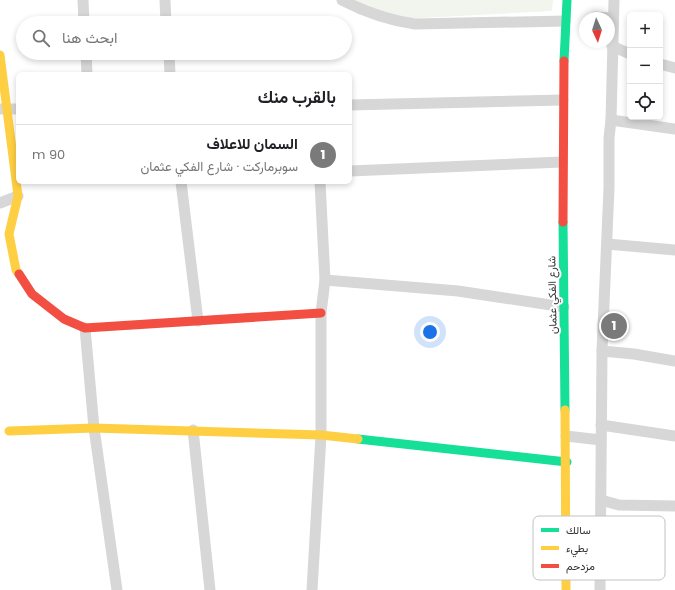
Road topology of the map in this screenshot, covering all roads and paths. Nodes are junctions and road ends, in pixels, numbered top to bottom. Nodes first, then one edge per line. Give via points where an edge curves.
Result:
1 (82, 0) edge
2 (165, 0) edge
3 (342, 0) edge
4 (567, 0) edge
5 (614, 0) edge
6 (613, 12) edge
7 (83, 16) edge
8 (166, 16) edge
9 (565, 21) junction
10 (615, 47) edge
11 (612, 48) edge
12 (627, 53) edge
13 (0, 55) edge
14 (86, 60) edge
15 (169, 60) edge
16 (663, 65) edge
17 (675, 68) edge
18 (87, 72) edge
19 (170, 72) edge
20 (562, 100) junction
21 (352, 106) edge
22 (8, 109) edge
23 (611, 120) junction
24 (675, 128) edge
25 (562, 162) junction
26 (352, 171) edge
27 (16, 179) edge
28 (17, 184) edge
29 (181, 184) edge
30 (320, 184) edge
31 (18, 196) junction
32 (0, 203) edge
33 (607, 244) junction
34 (675, 250) edge
35 (325, 280) junction
36 (564, 307) junction
37 (321, 314) junction
38 (198, 321) junction
39 (85, 328) junction
40 (602, 351) junction
41 (675, 361) edge
42 (601, 425) junction
43 (94, 428) junction
44 (193, 430) junction
45 (9, 431) dead end
46 (321, 435) junction
47 (566, 436) junction
48 (675, 436) edge
49 (601, 440) junction
50 (567, 462) junction
51 (601, 500) junction
52 (675, 506) edge
53 (567, 516) edge
54 (601, 516) edge
55 (566, 580) edge
56 (600, 580) edge
57 (117, 590) edge
58 (210, 590) edge
59 (312, 590) edge
60 (566, 590) edge
61 (600, 590) edge

1 - 7 street
2 - 8 street
3 - 9 street via 379,17 415,24
4 - 9 street, شارع الفكي عثمان
5 - 6 street
9 - 20 street, شارع الفكي عثمان
10 - 12 street
11 - 23 street
13 - 22 street
14 - 18 street
15 - 19 street
16 - 17 street
20 - 21 street
20 - 25 street, شارع الفكي عثمان
22 - 27 street
23 - 24 street
23 - 33 street
25 - 26 street
25 - 36 street, شارع الفكي عثمان
28 - 31 street
29 - 38 street
30 - 35 street
31 - 32 street
31 - 39 street via 9,234 16,270 32,294 64,319
33 - 34 street
33 - 40 street
35 - 36 street via 458,291
35 - 37 street
36 - 47 street, شارع الفكي عثمان
37 - 38 street
37 - 46 street
38 - 39 street
39 - 43 street
40 - 41 street
40 - 42 street
42 - 48 street
42 - 49 street
43 - 44 street
43 - 45 street
43 - 57 street
44 - 46 street
44 - 58 street
46 - 50 street
46 - 59 street
47 - 49 street
47 - 50 street, شارع الفكي عثمان
49 - 51 street
50 - 53 street, شارع الفكي عثمان
51 - 52 street via 619,506
51 - 54 street
55 - 60 street, شارع الفكي عثمان
56 - 61 street

